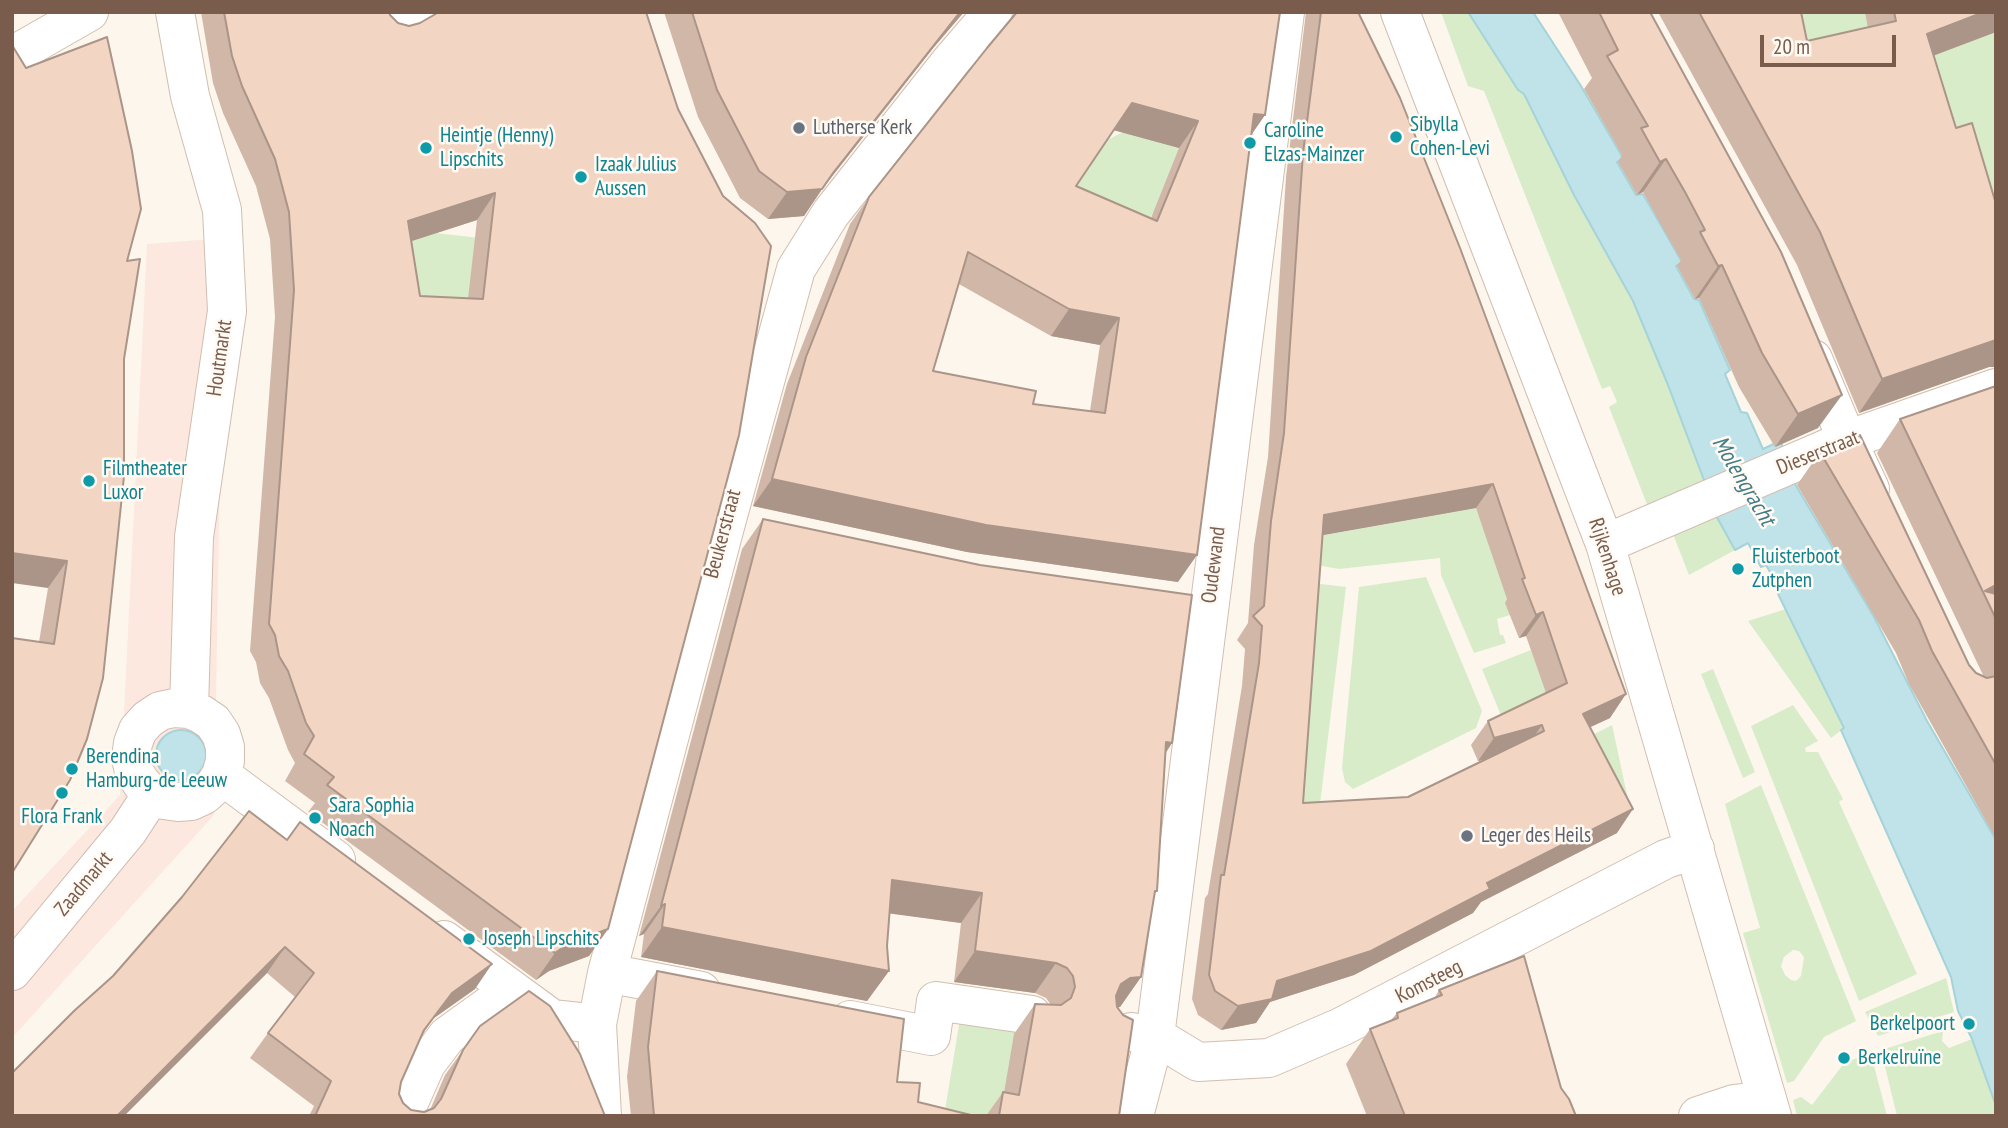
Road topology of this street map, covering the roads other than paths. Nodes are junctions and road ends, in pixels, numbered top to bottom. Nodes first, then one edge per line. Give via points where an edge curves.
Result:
1 (89, 12) edge
2 (175, 12) edge
3 (424, 12) edge
4 (993, 12) edge
5 (1285, 12) edge
6 (1400, 12) edge
7 (390, 32) edge
8 (12, 56) edge
9 (765, 245) edge
10 (796, 269) junction
11 (1799, 327) edge
12 (1996, 388) edge
13 (1847, 440) junction
14 (726, 523) junction
15 (1888, 526) edge
16 (765, 532) edge
17 (1605, 544) junction
18 (189, 709) junction
19 (221, 775) junction
20 (152, 794) junction
21 (1695, 849) junction
22 (366, 882) edge
23 (411, 915) edge
24 (12, 971) edge
25 (607, 973) junction
26 (512, 990) junction
27 (740, 999) edge
28 (822, 1015) edge
29 (1032, 1015) edge
30 (597, 1024) junction
31 (1116, 1029) edge
32 (1156, 1036) junction
33 (1769, 1108) edge
34 (403, 1116) edge
35 (602, 1116) edge
36 (1134, 1116) edge
37 (1698, 1116) edge

1 - 8 street
2 - 18 street, Houtmarkt via 190,96 222,210 227,311 194,537
3 - 7 street
4 - 10 street, Beukerstraat via 831,214
5 - 32 street, Oudewand via 1195,606
6 - 17 street, Rijkenhage
9 - 10 street
10 - 14 street, Beukerstraat
11 - 13 street
12 - 13 street, Dieserstraat
13 - 15 street
13 - 17 street, Dieserstraat
14 - 16 street
14 - 25 street, Beukerstraat
17 - 21 street, Rijkenhage
18 - 19 street via 213,722 221,734 225,747
18 - 20 street via 160,711 138,730 131,758 134,772
19 - 20 street via 204,795 191,801 164,800
19 - 22 street
20 - 24 street, Zaadmarkt via 128,831
21 - 32 street, Komsteeg via 1666,859 1513,954 1269,1058 1199,1062
21 - 33 street, Rijkenhage
23 - 26 street
25 - 27 street
25 - 30 street, Beukerstraat
26 - 30 street via 552,1019
26 - 34 street via 447,1036 426,1064
28 - 29 street via 931,1036 936,1001
30 - 35 street, Beukerstraat
31 - 32 street
32 - 36 street, Oudewand
33 - 37 street via 1734,1104

